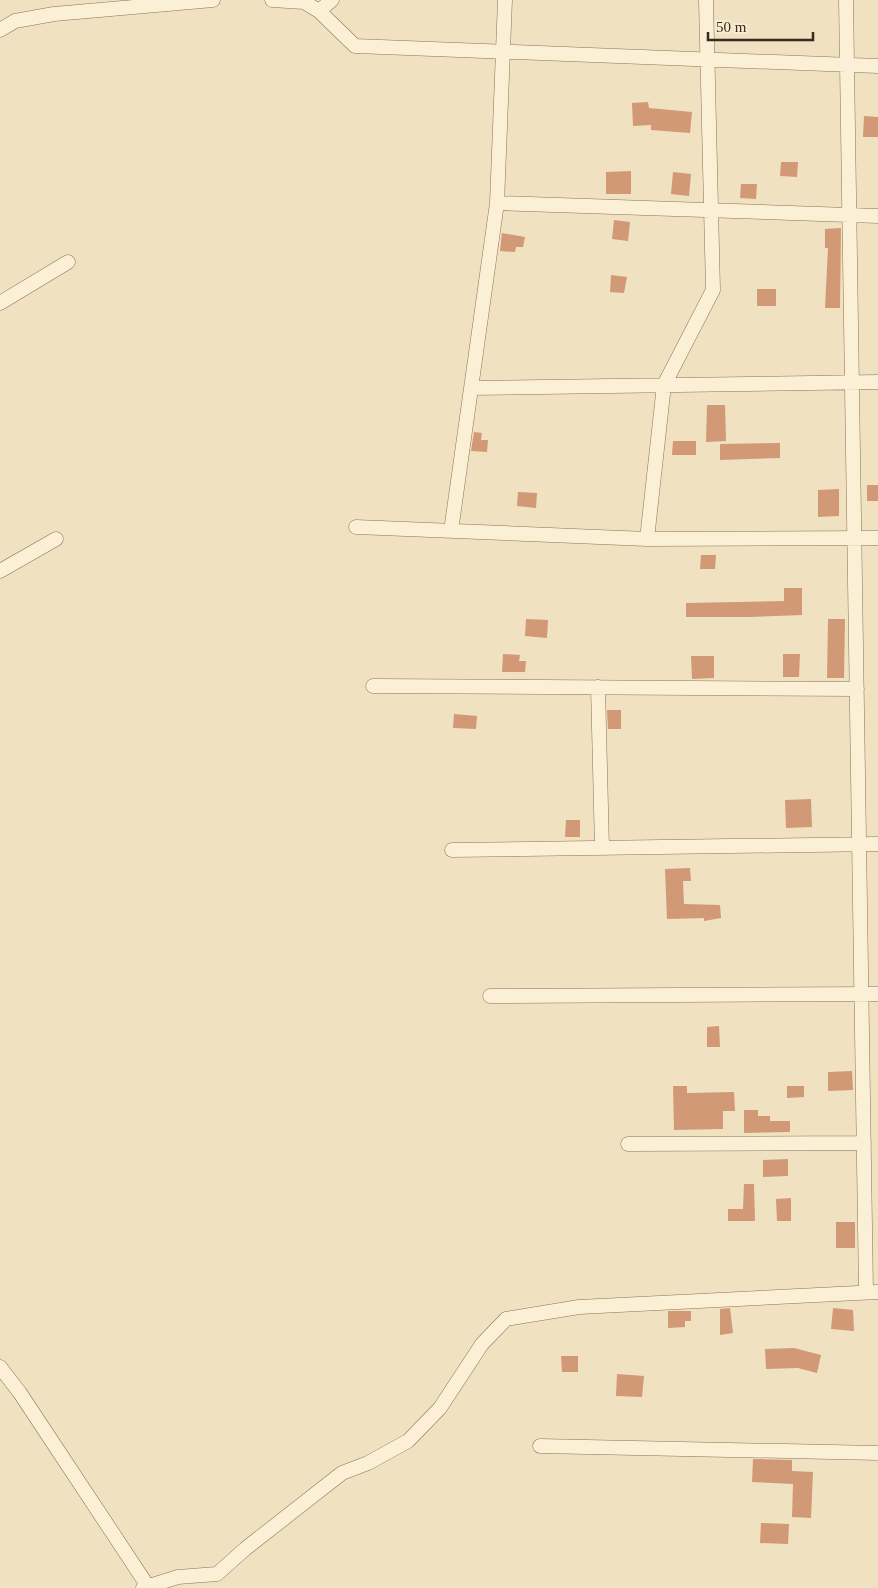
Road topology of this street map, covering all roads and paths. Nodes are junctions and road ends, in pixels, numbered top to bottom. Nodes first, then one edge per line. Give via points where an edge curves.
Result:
1 (213, 0) edge
2 (272, 0) edge
3 (332, 0) edge
4 (504, 0) edge
5 (706, 0) edge
6 (846, 0) edge
7 (319, 11) junction
8 (0, 30) edge
9 (503, 52) junction
10 (708, 59) junction
11 (847, 65) junction
12 (878, 66) edge
13 (497, 203) junction
14 (711, 210) junction
15 (849, 215) junction
16 (878, 216) edge
17 (68, 262) dead end
18 (0, 303) edge
19 (852, 382) junction
20 (878, 382) edge
21 (664, 385) junction
22 (471, 388) junction
23 (356, 527) dead end
24 (451, 531) junction
25 (854, 538) junction
26 (878, 538) edge
27 (647, 539) junction
28 (56, 540) dead end
29 (0, 571) edge
30 (373, 686) dead end
31 (598, 688) junction
32 (857, 689) junction
33 (859, 844) junction
34 (878, 844) edge
35 (602, 848) junction
36 (452, 850) dead end
37 (862, 994) junction
38 (878, 994) edge
39 (490, 996) dead end
40 (864, 1143) junction
41 (628, 1144) dead end
42 (872, 1292) edge
43 (0, 1367) edge
44 (540, 1446) dead end
45 (878, 1453) edge
46 (147, 1587) edge

1 - 8 street via 54,14 15,21
2 - 7 street via 304,2
3 - 7 street
4 - 9 street
5 - 10 street
6 - 11 street
7 - 9 street via 355,46
9 - 10 street
9 - 13 street
10 - 11 street
10 - 14 street
11 - 12 street
11 - 15 street
13 - 14 street
13 - 22 street
14 - 15 street
14 - 21 street via 713,290
15 - 16 street
15 - 19 street
17 - 18 street
19 - 20 street
19 - 21 street
19 - 25 street
21 - 22 street
21 - 27 street
22 - 24 street
23 - 24 street
24 - 27 street
25 - 26 street
25 - 27 street
25 - 32 street
28 - 29 street
30 - 31 street
31 - 32 street
31 - 35 street
32 - 33 street
33 - 34 street
33 - 35 street
33 - 37 street
35 - 36 street
37 - 38 street
37 - 39 street
37 - 40 street
40 - 41 street
40 - 42 street
42 - 46 street via 579,1307 506,1319 482,1344 440,1408 408,1441 342,1473 217,1574 178,1577
43 - 46 street
44 - 45 street

